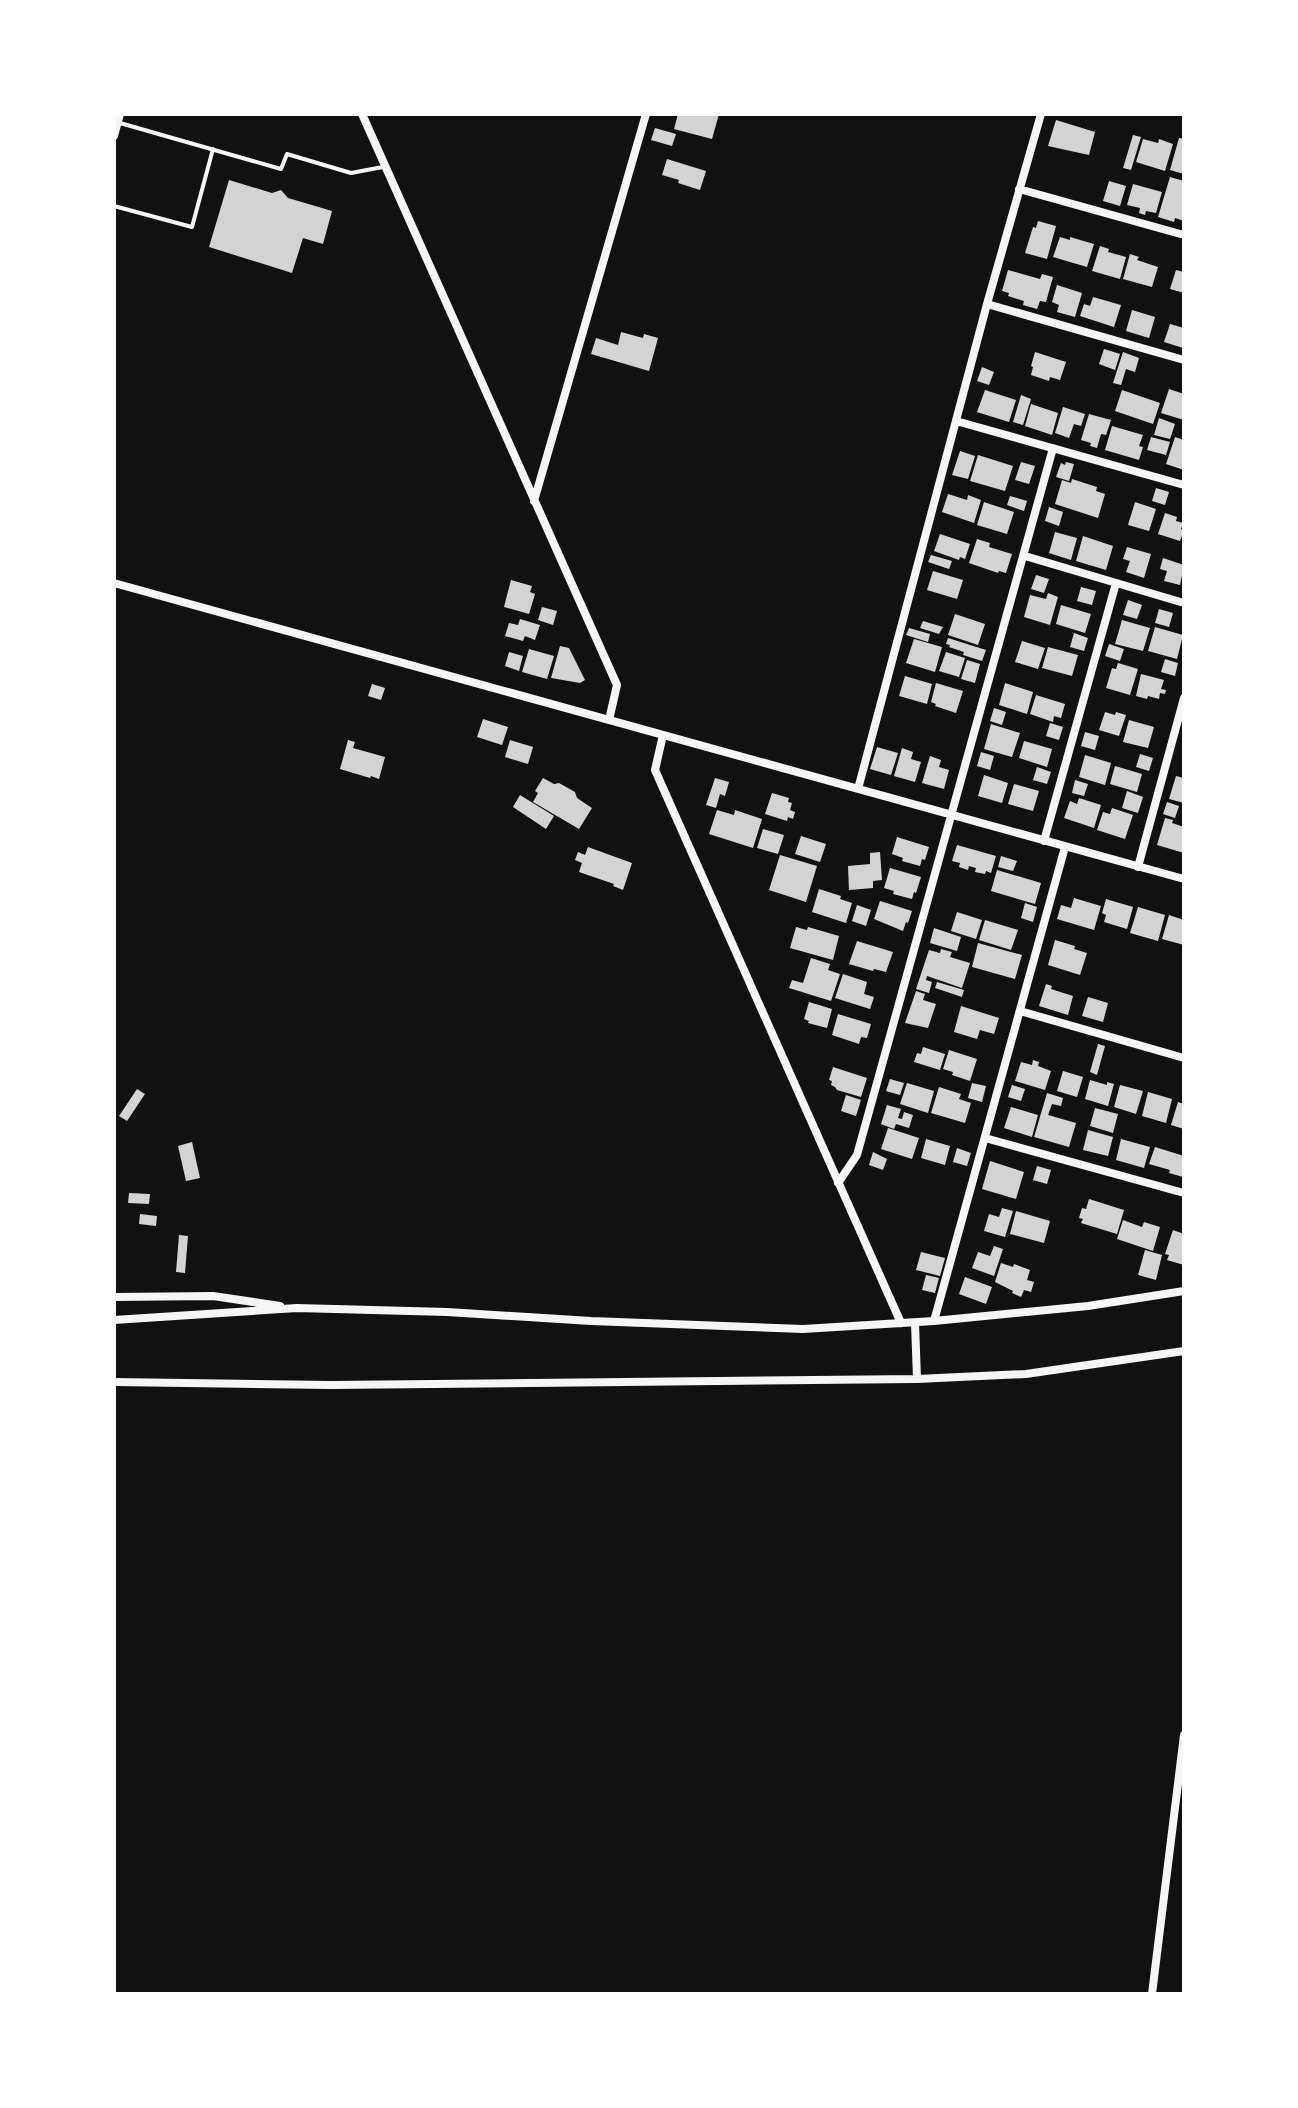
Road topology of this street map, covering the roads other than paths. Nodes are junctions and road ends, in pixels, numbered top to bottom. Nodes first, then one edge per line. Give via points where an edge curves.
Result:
1 (362, 114) edge
2 (646, 114) edge
3 (1041, 114) edge
4 (119, 118) edge
5 (114, 136) edge
6 (213, 149) junction
7 (386, 167) junction
8 (1019, 189) junction
9 (114, 206) edge
10 (1184, 235) edge
11 (987, 304) junction
12 (1184, 360) edge
13 (956, 421) junction
14 (1053, 448) junction
15 (1184, 485) edge
16 (534, 501) junction
17 (1025, 556) junction
18 (114, 583) edge
19 (1116, 583) junction
20 (1184, 603) edge
21 (1184, 698) edge
22 (609, 720) junction
23 (663, 735) junction
24 (858, 789) junction
25 (952, 815) junction
26 (1044, 841) junction
27 (1065, 847) junction
28 (1138, 867) junction
29 (1184, 879) edge
30 (1020, 1011) junction
31 (1184, 1058) edge
32 (985, 1138) junction
33 (838, 1183) junction
34 (1184, 1193) edge
35 (1184, 1291) edge
36 (114, 1297) edge
37 (297, 1308) junction
38 (114, 1320) edge
39 (934, 1321) junction
40 (901, 1323) junction
41 (915, 1323) junction
42 (1184, 1351) edge
43 (917, 1379) junction
44 (114, 1382) edge
45 (1184, 1735) edge
46 (1152, 1994) edge

1 - 7 street
2 - 16 street
3 - 8 street
4 - 5 street
4 - 6 lane
6 - 7 lane via 281,169 287,154 351,173
6 - 9 lane via 192,227
7 - 16 street
8 - 10 street
8 - 11 street
11 - 12 street
11 - 13 street
13 - 14 street
13 - 24 street
14 - 15 street
14 - 17 street
16 - 22 street via 617,685
17 - 19 street
17 - 25 street
18 - 22 street
19 - 20 street
19 - 26 street
21 - 28 street
22 - 23 street
23 - 24 street
23 - 33 street via 655,770
24 - 25 street
25 - 26 street
25 - 33 street via 857,1155
26 - 27 street
27 - 28 street
27 - 30 street
28 - 29 street
30 - 31 street
30 - 32 street
32 - 34 street
32 - 39 street
33 - 40 street
35 - 39 street
36 - 37 street via 213,1296
37 - 38 street
37 - 40 street via 803,1329
39 - 41 street
40 - 41 street
41 - 43 street
42 - 43 street via 1026,1374
43 - 44 street
45 - 46 street

